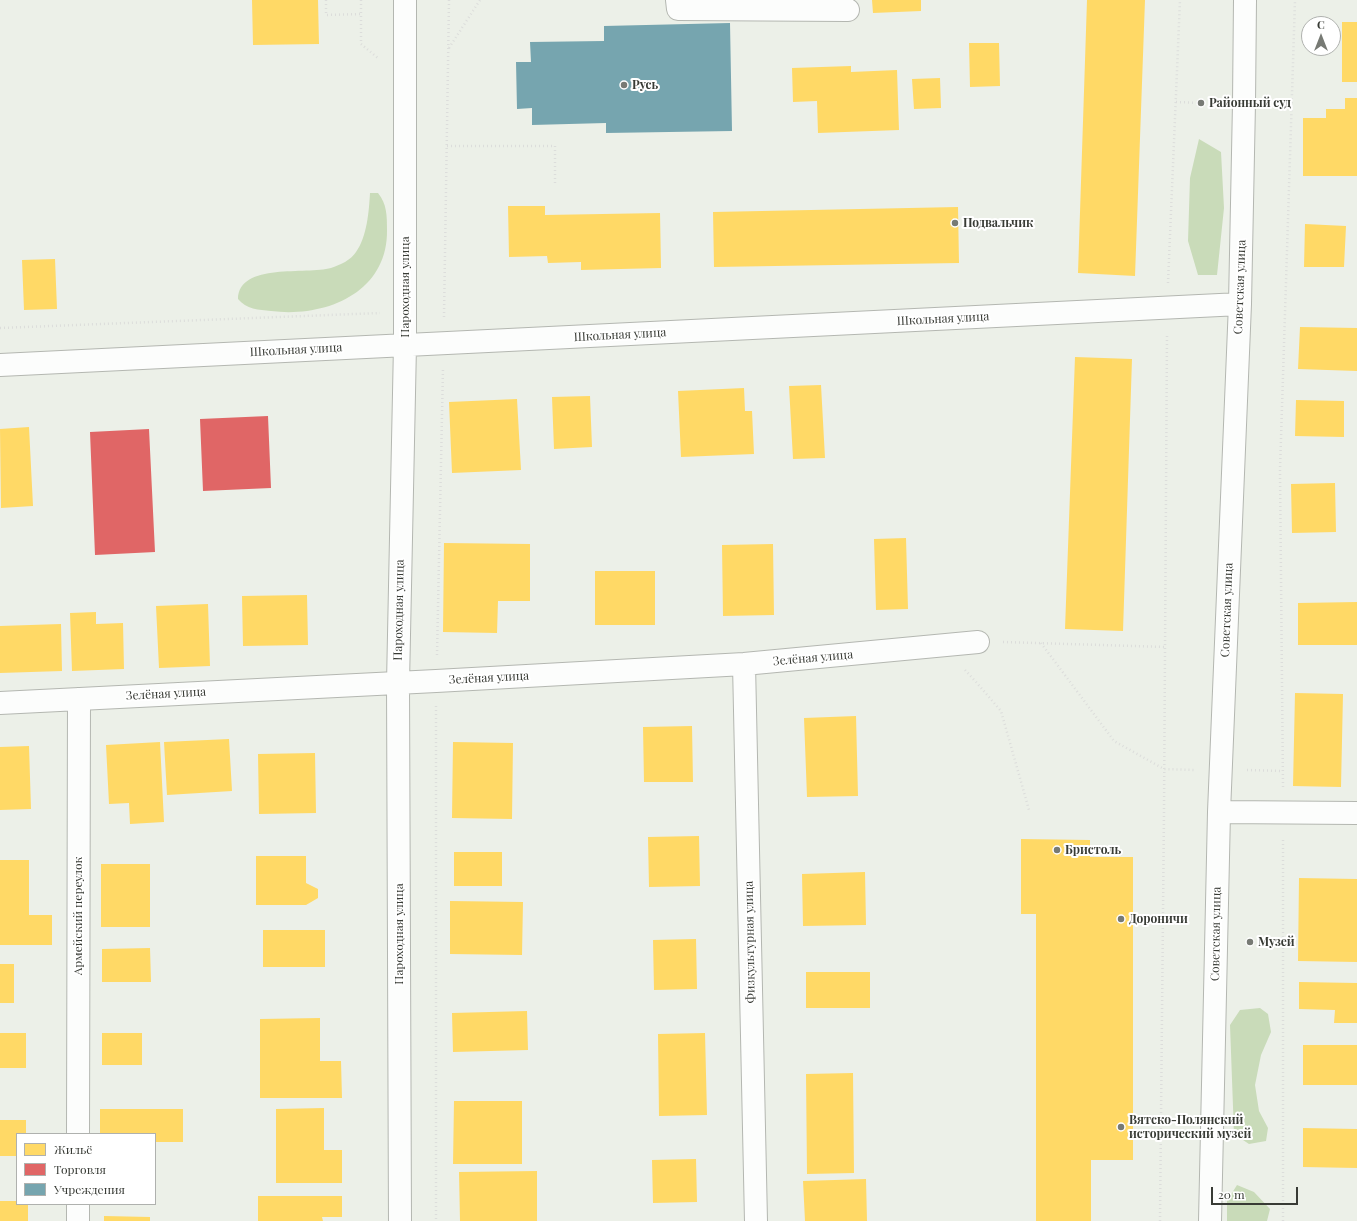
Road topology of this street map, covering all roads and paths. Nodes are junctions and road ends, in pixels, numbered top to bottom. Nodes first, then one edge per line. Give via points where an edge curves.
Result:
1 (326, 0) edge
2 (361, 0) edge
3 (405, 0) edge
4 (449, 0) edge
5 (480, 0) edge
6 (677, 0) edge
7 (1180, 0) edge
8 (1245, 0) edge
9 (1295, 0) edge
10 (848, 10) dead end
11 (361, 14) junction
12 (361, 44) dead end
13 (449, 49) junction
14 (1176, 102) junction
15 (1201, 103) dead end
16 (447, 146) junction
17 (555, 183) dead end
18 (1240, 304) junction
19 (1167, 308) junction
20 (405, 312) junction
21 (0, 328) edge
22 (444, 343) junction
23 (405, 345) junction
24 (0, 365) edge
25 (978, 642) dead end
26 (1006, 642) dead end
27 (1041, 643) junction
28 (940, 646) junction
29 (1165, 647) junction
30 (744, 664) junction
31 (436, 681) junction
32 (398, 683) junction
33 (79, 699) junction
34 (0, 703) edge
35 (1164, 770) junction
36 (1029, 810) dead end
37 (1219, 812) junction
38 (1283, 812) junction
39 (1357, 813) edge
40 (1250, 942) dead end
41 (1283, 943) junction
42 (78, 1133) edge
43 (78, 1205) edge
44 (78, 1221) edge
45 (400, 1221) edge
46 (436, 1221) edge
47 (756, 1221) edge
48 (1160, 1221) edge
49 (1210, 1221) edge
50 (1283, 1221) edge

1 - 11 path via 326,15
2 - 11 path
3 - 20 street, Пароходная улица
4 - 13 path
5 - 13 path
6 - 10 street via 678,9
7 - 14 path
8 - 18 street, Советская улица
9 - 38 path via 1280,470
11 - 12 path
13 - 16 path
14 - 15 path
14 - 19 path
16 - 17 path via 555,146
16 - 22 path
18 - 19 street, Школьная улица
18 - 37 street, Советская улица
19 - 22 street, Школьная улица
19 - 29 path
20 - 21 path
20 - 23 street, Пароходная улица
22 - 23 street, Школьная улица
22 - 31 path
23 - 24 street, Школьная улица
23 - 32 street, Пароходная улица
25 - 28 street, Зелёная улица
26 - 27 path
27 - 29 path
27 - 35 path via 1114,741
28 - 30 street, Зелёная улица
28 - 36 path via 1001,711
29 - 35 path
30 - 31 street, Зелёная улица
30 - 47 street, Физкультурная улица
31 - 32 street, Зелёная улица
31 - 46 path
32 - 33 street, Зелёная улица
32 - 45 street, Пароходная улица
33 - 34 street, Зелёная улица
33 - 42 street, Армейский переулок
35 - 48 path
37 - 38 street
37 - 49 street, Советская улица
38 - 39 street
38 - 41 path
40 - 41 path
41 - 50 path
43 - 44 street

